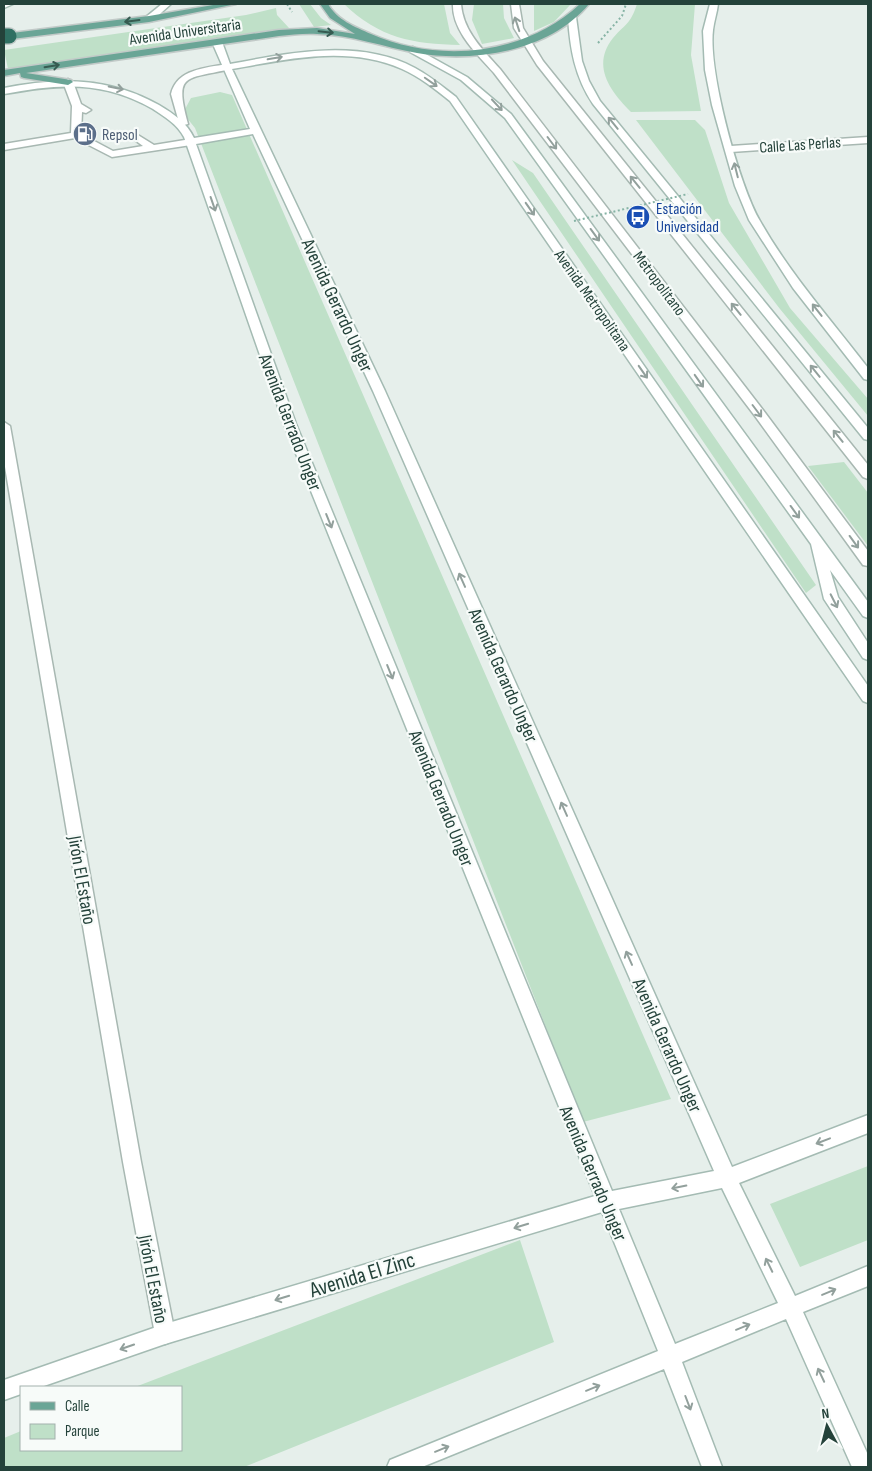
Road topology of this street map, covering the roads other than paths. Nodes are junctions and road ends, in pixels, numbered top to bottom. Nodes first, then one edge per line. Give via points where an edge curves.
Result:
1 (9, 4) edge
2 (168, 4) edge
3 (232, 4) edge
4 (324, 4) edge
5 (457, 4) edge
6 (515, 4) edge
7 (714, 4) edge
8 (4, 5) edge
9 (582, 5) edge
10 (572, 17) junction
11 (149, 19) junction
12 (6, 36) edge
13 (372, 39) junction
14 (217, 42) junction
15 (526, 42) junction
16 (413, 50) junction
17 (478, 52) junction
18 (227, 67) junction
19 (6, 73) edge
20 (68, 82) junction
21 (4, 91) edge
22 (183, 124) junction
23 (256, 131) junction
24 (76, 134) junction
25 (134, 135) dead end
26 (868, 140) edge
27 (191, 142) junction
28 (4, 147) edge
29 (152, 148) junction
30 (731, 149) junction
31 (868, 376) edge
32 (4, 426) edge
33 (868, 436) edge
34 (868, 474) edge
35 (814, 538) junction
36 (868, 562) edge
37 (868, 612) edge
38 (868, 654) edge
39 (868, 697) edge
40 (868, 1124) edge
41 (727, 1178) junction
42 (605, 1202) junction
43 (868, 1276) edge
44 (791, 1308) junction
45 (165, 1334) junction
46 (670, 1357) junction
47 (4, 1390) edge
48 (397, 1467) edge
49 (712, 1467) edge
50 (863, 1467) edge

1 - 8 main road
2 - 11 main road
3 - 11 main road, Avenida Universitaria
4 - 13 main road via 344,25
5 - 17 main road, Metropolitano via 459,19
15 -> 6 main road via 515,19
7 - 30 main road via 708,31 710,70
9 - 10 main road
10 - 15 main road via 553,31
33 -> 10 main road via 596,102 583,82 578,66
11 -> 12 main road, Avenida Universitaria
14 -> 13 main road, Avenida Universitaria via 304,31
13 - 16 main road
14 - 18 main road, Avenida Gerardo Unger
19 -> 14 main road, Avenida Universitaria
15 - 17 main road
34 -> 15 main road
16 - 17 main road
16 -> 35 main road via 445,65 485,92 508,116
17 -> 36 main road, Metropolitano via 497,71 735,381
18 - 22 main road, Avenida Gerrado Unger via 192,74 180,82 176,93
18 - 23 main road, Avenida Gerardo Unger
18 -> 39 main road, Avenida Metropolitana via 314,52 362,54 399,64 428,79 453,99
19 - 20 main road
20 - 21 main road
20 -> 22 main road via 124,90
20 - 24 main road via 81,108
22 - 27 main road, Avenida Gerrado Unger
23 - 27 main road
41 -> 23 main road, Avenida Gerardo Unger via 379,391
24 - 28 main road
24 - 29 main road via 112,154
25 - 29 main road
26 - 30 main road, Calle Las Perlas
27 - 29 main road
27 -> 42 main road, Avenida Gerrado Unger via 290,424
31 -> 30 main road via 797,285 754,220 740,186
32 - 45 main road, Jirón El Estaño via 130,1152
35 - 37 main road
35 -> 38 main road via 831,599
40 -> 41 main road, Avenida El Zinc
41 -> 42 main road, Avenida El Zinc
44 -> 41 main road, Avenida Gerardo Unger
42 -> 45 main road, Avenida El Zinc
42 - 46 main road, Avenida Gerrado Unger
44 -> 43 main road
46 -> 44 main road
50 -> 44 main road
45 -> 47 main road, Avenida El Zinc
48 -> 46 main road
46 -> 49 main road, Avenida Gerrado Unger

